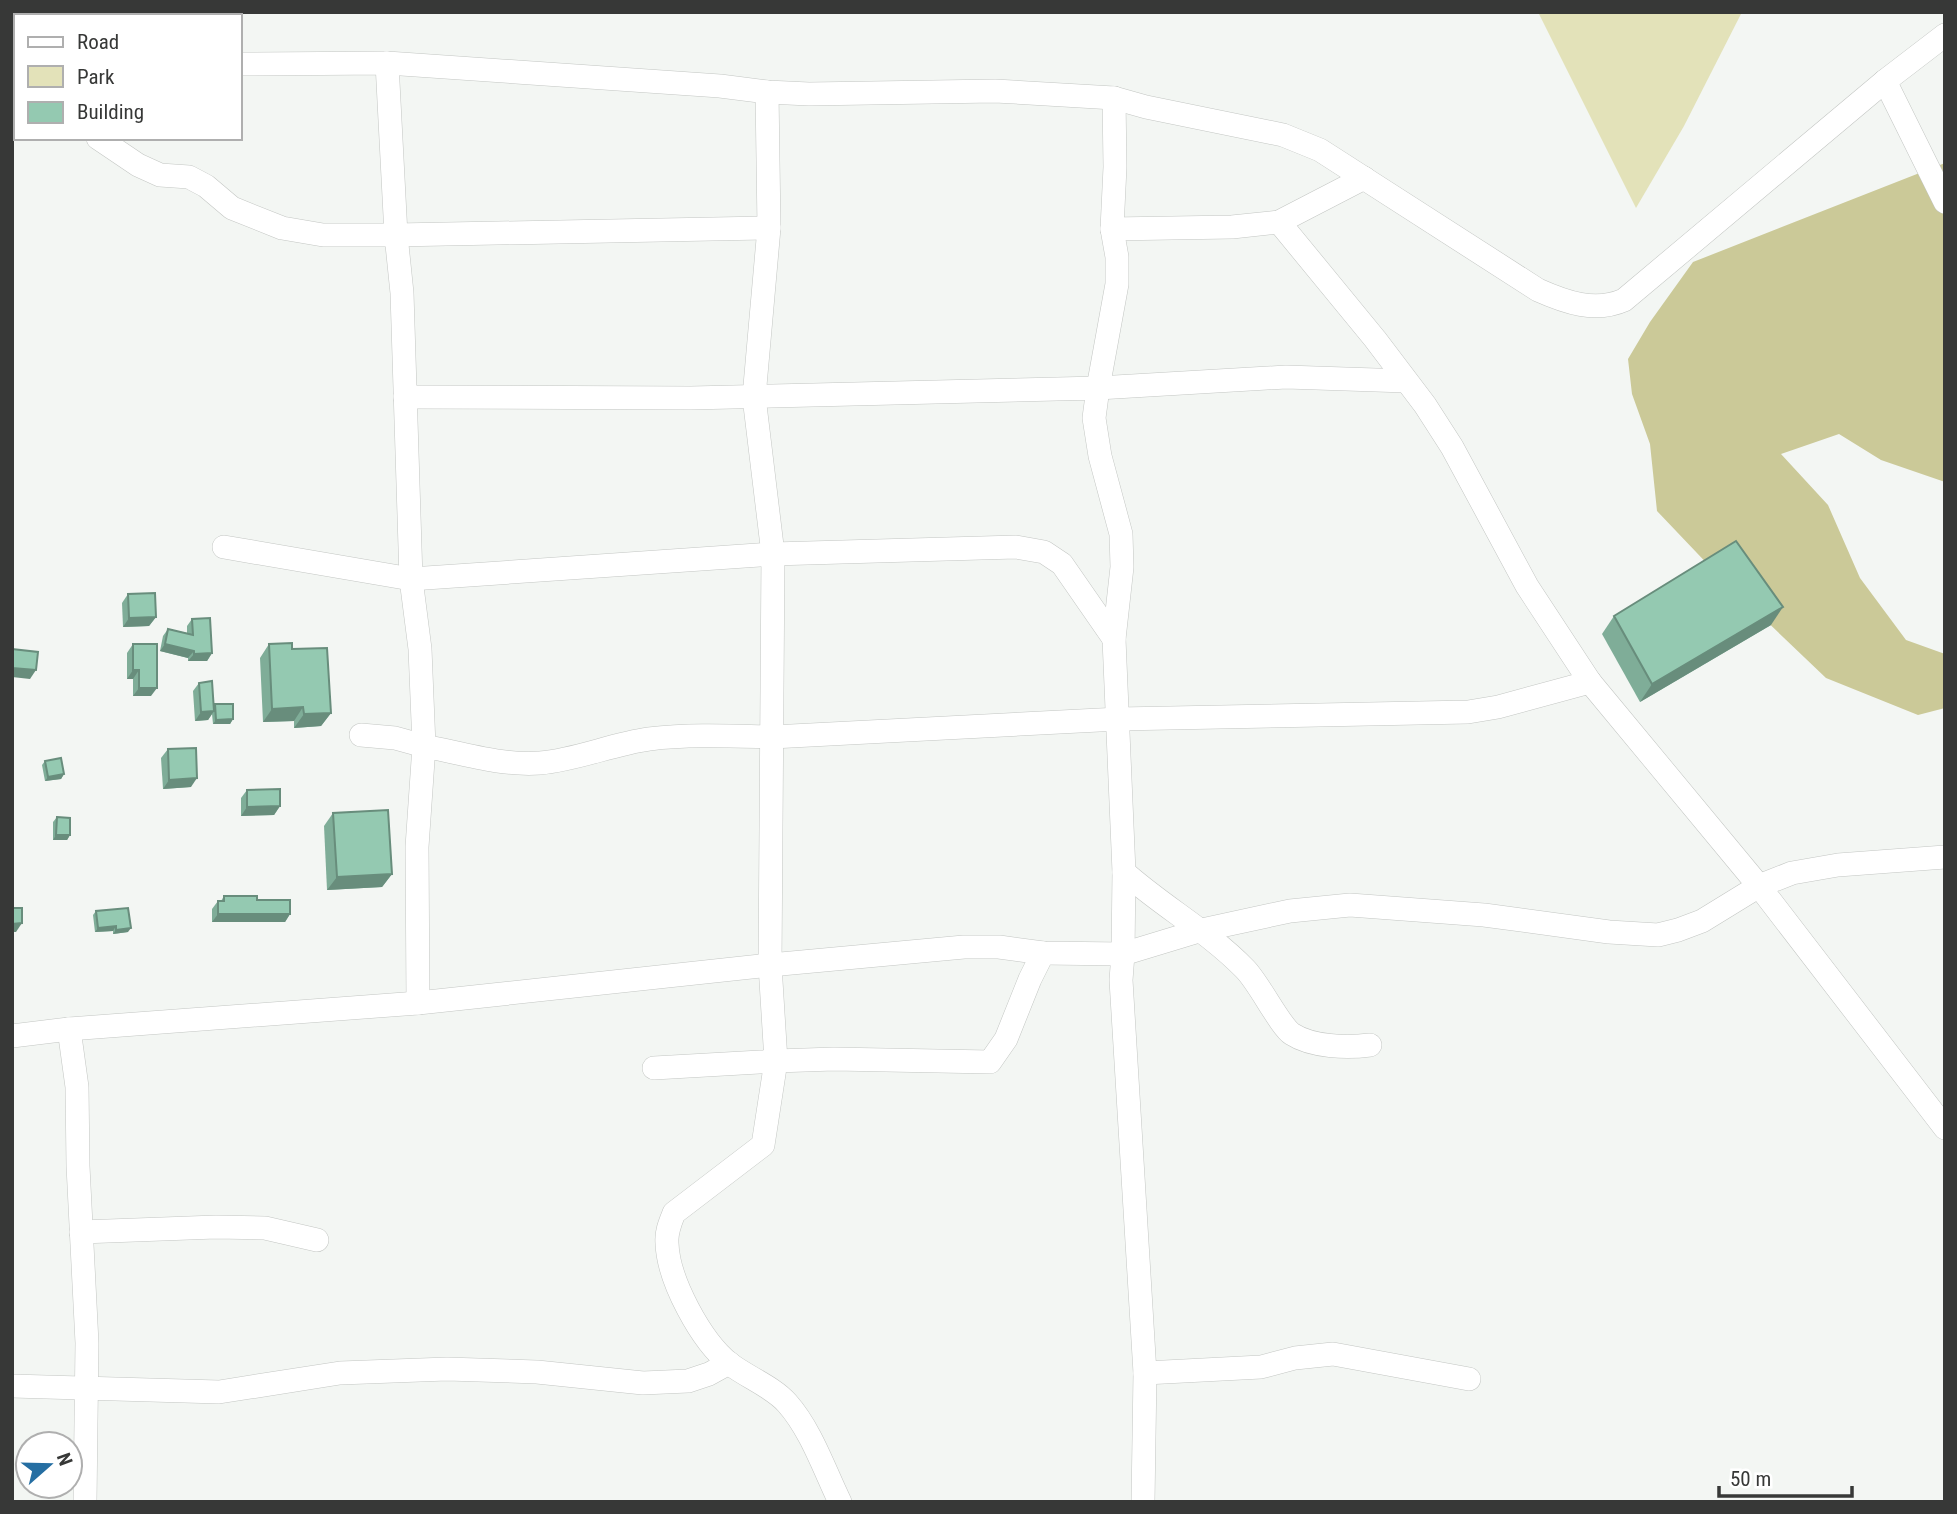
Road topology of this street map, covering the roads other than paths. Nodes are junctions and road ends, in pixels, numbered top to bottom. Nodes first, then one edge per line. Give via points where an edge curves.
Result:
1 (1945, 36) edge
2 (387, 63) junction
3 (242, 64) edge
4 (1885, 81) junction
5 (767, 92) junction
6 (1114, 98) junction
7 (100, 140) edge
8 (1364, 178) junction
9 (1945, 202) edge
10 (1279, 222) junction
11 (769, 228) junction
12 (1112, 229) junction
13 (396, 235) junction
14 (1406, 381) junction
15 (1098, 388) junction
16 (404, 397) junction
17 (754, 397) junction
18 (224, 547) dead end
19 (773, 554) junction
20 (411, 579) junction
21 (1114, 639) junction
22 (1590, 682) junction
23 (1119, 719) junction
24 (361, 735) dead end
25 (772, 737) junction
26 (424, 746) junction
27 (1945, 857) edge
28 (1124, 872) junction
29 (1759, 886) junction
30 (1202, 930) junction
31 (1043, 953) junction
32 (1123, 954) junction
33 (770, 965) junction
34 (418, 1003) junction
35 (69, 1029) junction
36 (12, 1036) edge
37 (1370, 1045) dead end
38 (776, 1061) junction
39 (654, 1068) dead end
40 (1945, 1128) edge
41 (81, 1233) junction
42 (317, 1240) dead end
43 (729, 1363) junction
44 (1145, 1373) junction
45 (1469, 1379) dead end
46 (12, 1386) edge
47 (86, 1387) junction
48 (85, 1502) edge
49 (840, 1502) edge
50 (1143, 1502) edge

1 - 4 street
2 - 3 street
2 - 5 street
2 - 13 street
4 - 8 street via 1624,300 1605,306 1566,302 1538,290
4 - 9 street
5 - 6 street via 995,91
5 - 11 street
6 - 8 street via 1283,135 1320,150
6 - 12 street
7 - 13 street via 138,165 160,174 189,177 232,208 282,228 323,235
8 - 10 street
10 - 12 street
10 - 14 street
11 - 13 street
11 - 17 street
12 - 15 street via 1117,284
13 - 16 street
14 - 15 street via 1286,377
14 - 22 street via 1452,447 1527,586
15 - 17 street
15 - 21 street via 1094,418 1121,534
16 - 17 street
16 - 20 street
17 - 19 street
18 - 20 street
19 - 20 street
19 - 21 street via 1016,547 1044,552 1062,564
19 - 25 street
20 - 26 street via 420,649
21 - 23 street
22 - 23 street via 1468,712
22 - 29 street
23 - 25 street
23 - 28 street
24 - 26 street
25 - 26 street via 652,739 538,763
25 - 33 street
26 - 34 street via 417,847
27 - 29 street via 1838,865 1792,873
28 - 30 street
28 - 32 street
29 - 30 street via 1702,921 1658,935 1350,905 1290,911
29 - 40 street
30 - 32 street
30 - 37 street via 1249,972 1290,1033 1335,1047
31 - 32 street
31 - 33 street via 964,947
31 - 38 street via 1006,1039 990,1062
32 - 44 street via 1123,1031
33 - 34 street
33 - 38 street
34 - 35 street
35 - 36 street
35 - 41 street via 77,1087
38 - 39 street
38 - 43 street via 763,1145 674,1213 668,1228 667,1246 684,1304
41 - 42 street via 241,1227
41 - 47 street
43 - 47 street via 688,1381 643,1384 537,1372 447,1369 340,1373 219,1392
43 - 49 street via 786,1401 803,1425
44 - 45 street via 1261,1367 1333,1354
44 - 50 street
46 - 47 street
47 - 48 street

